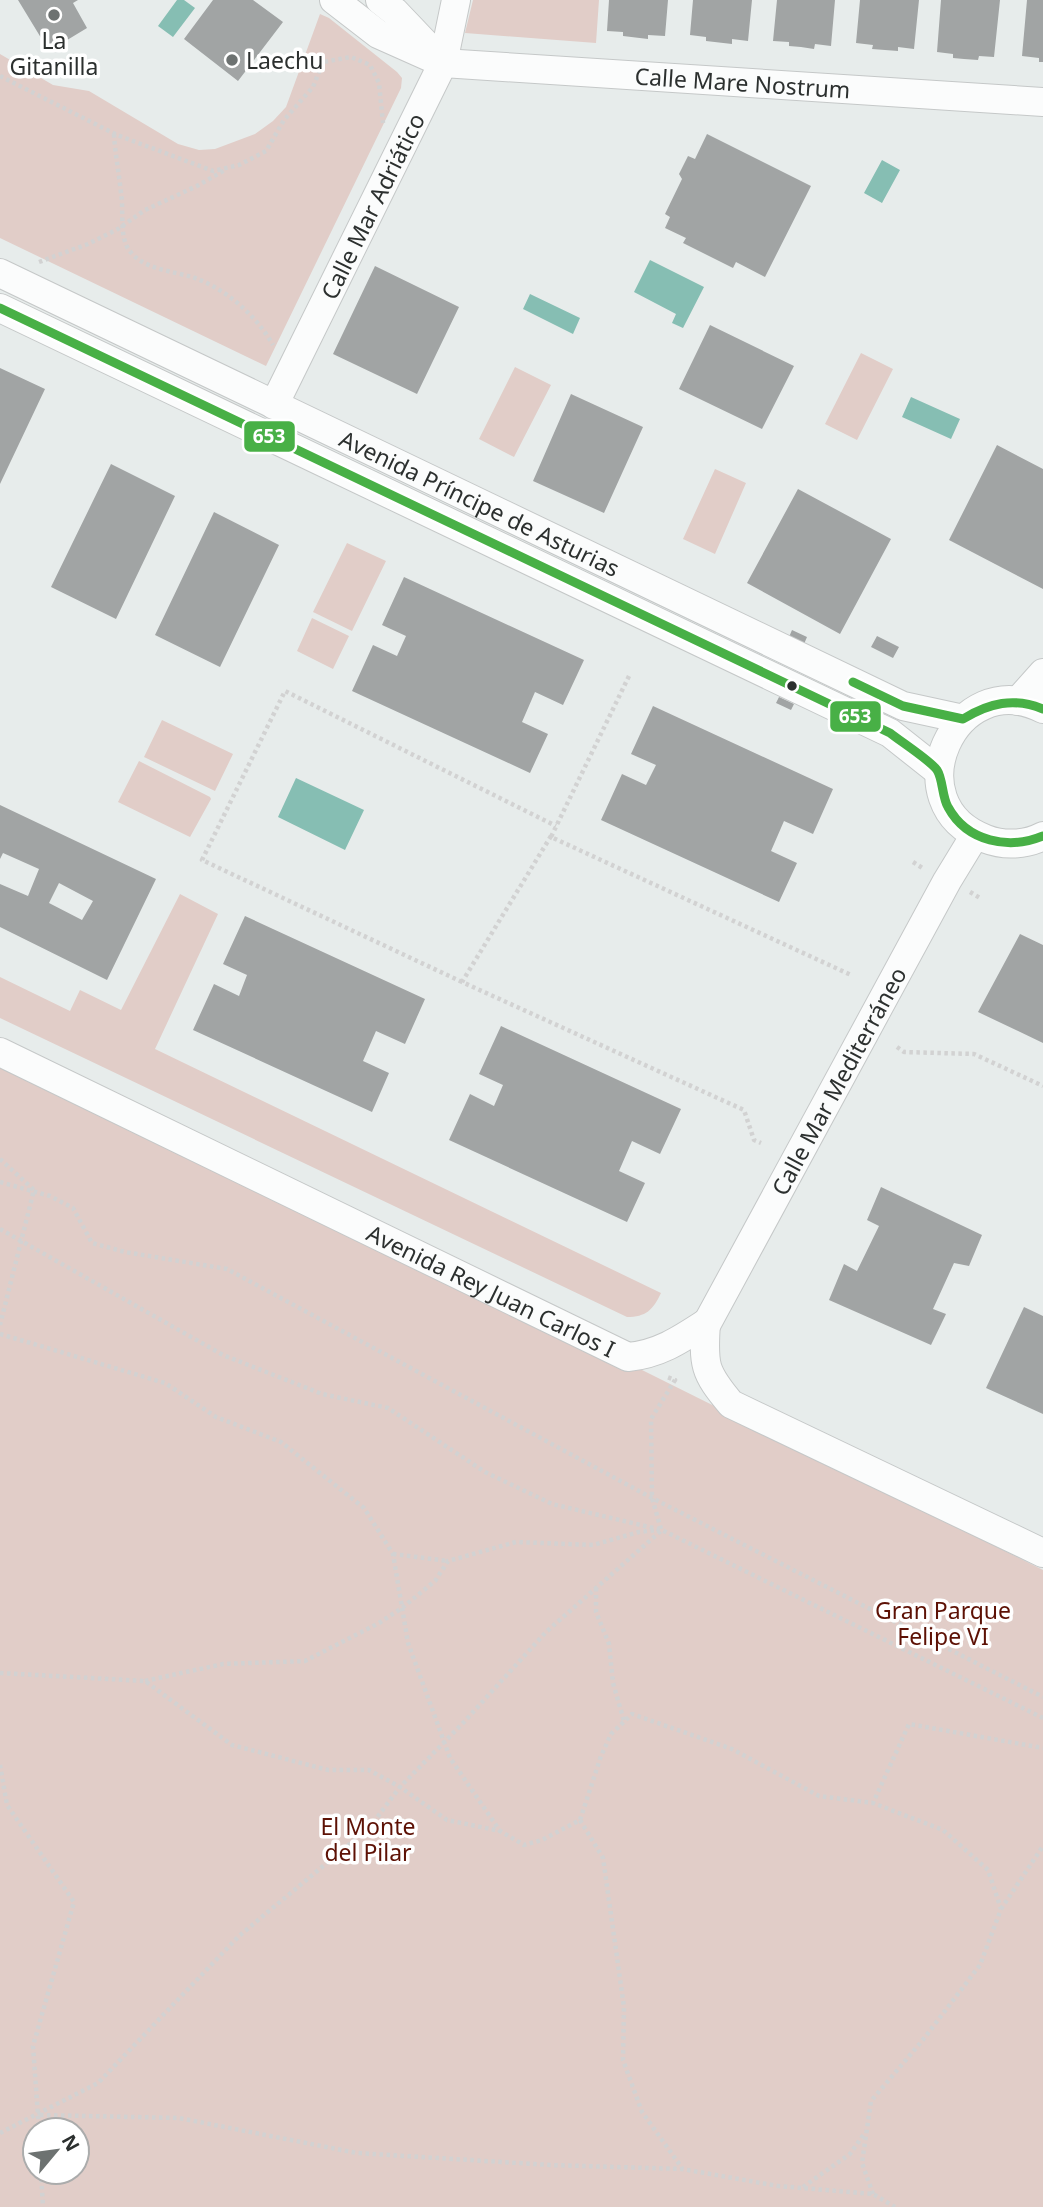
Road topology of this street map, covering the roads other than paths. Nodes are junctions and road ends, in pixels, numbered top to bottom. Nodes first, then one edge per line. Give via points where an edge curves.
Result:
1 (334, 0) edge
2 (380, 0) edge
3 (456, 0) edge
4 (443, 63) junction
5 (1043, 102) edge
6 (0, 273) edge
7 (0, 309) edge
8 (274, 405) junction
9 (1043, 673) edge
10 (1031, 705) edge
11 (963, 719) junction
12 (938, 771) junction
13 (975, 835) junction
14 (1043, 835) edge
15 (0, 1052) edge
16 (705, 1325) junction
17 (1043, 1553) edge

1 - 4 street, Calle Mare Nostrum via 378,34
2 - 4 street
3 - 4 street, Calle Mar Adriático
4 - 5 street, Calle Mare Nostrum
4 - 8 street, Calle Mar Adriático
6 - 8 street, Avenida Príncipe de Asturias
7 - 12 street, Avenida Príncipe de Asturias via 890,733
8 - 11 street, Avenida Príncipe de Asturias via 903,706
9 - 10 street
10 - 11 street via 999,702
11 - 12 street via 945,742
12 - 13 street via 948,808
13 - 14 street via 1015,844
13 - 16 street, Calle Mar Mediterráneo
15 - 16 street, Avenida Rey Juan Carlos I via 628,1357 669,1347
16 - 17 street via 707,1371 731,1404

